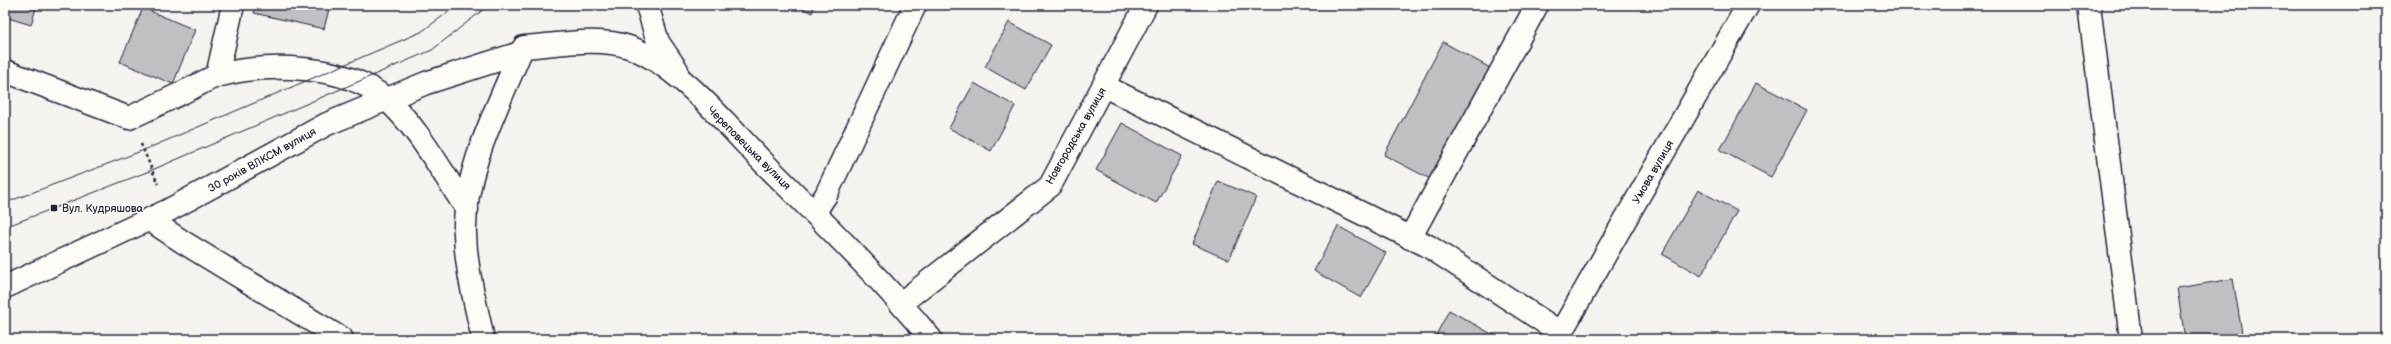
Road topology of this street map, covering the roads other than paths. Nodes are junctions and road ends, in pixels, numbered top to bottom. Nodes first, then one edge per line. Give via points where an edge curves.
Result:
1 (233, 5) edge
2 (647, 5) edge
3 (915, 5) edge
4 (1146, 5) edge
5 (1537, 5) edge
6 (1748, 5) edge
7 (2089, 5) edge
8 (522, 50) junction
9 (5, 72) edge
10 (217, 76) junction
11 (688, 86) junction
12 (1104, 86) junction
13 (386, 99) junction
14 (467, 209) junction
15 (814, 212) junction
16 (150, 220) junction
17 (1410, 238) junction
18 (5, 287) edge
19 (901, 303) junction
20 (1559, 336) edge
21 (342, 339) edge
22 (483, 339) edge
23 (932, 339) edge
24 (2131, 339) edge

1 - 10 street
2 - 11 street via 658,42
3 - 15 street via 826,195
4 - 12 street, Новгородська вулиця
5 - 17 street
6 - 20 street, Умова вулиця
7 - 24 street
8 - 11 street, Череповецька вулиця via 599,42 628,46 654,60
8 - 13 street, 30 років ВЛКСМ вулиця
8 - 14 street via 481,149 469,191
9 - 10 street via 129,118
10 - 13 street via 279,68 302,68 328,72 357,82
11 - 15 street, Череповецька вулиця
12 - 17 street
12 - 19 street, Новгородська вулиця via 1050,186
13 - 14 street via 414,131
13 - 16 street, 30 років ВЛКСМ вулиця via 327,124
14 - 22 street via 464,234
15 - 19 street, Череповецька вулиця
16 - 18 street, 30 років ВЛКСМ вулиця
16 - 21 street
17 - 20 street via 1428,246
19 - 23 street, Череповецька вулиця

